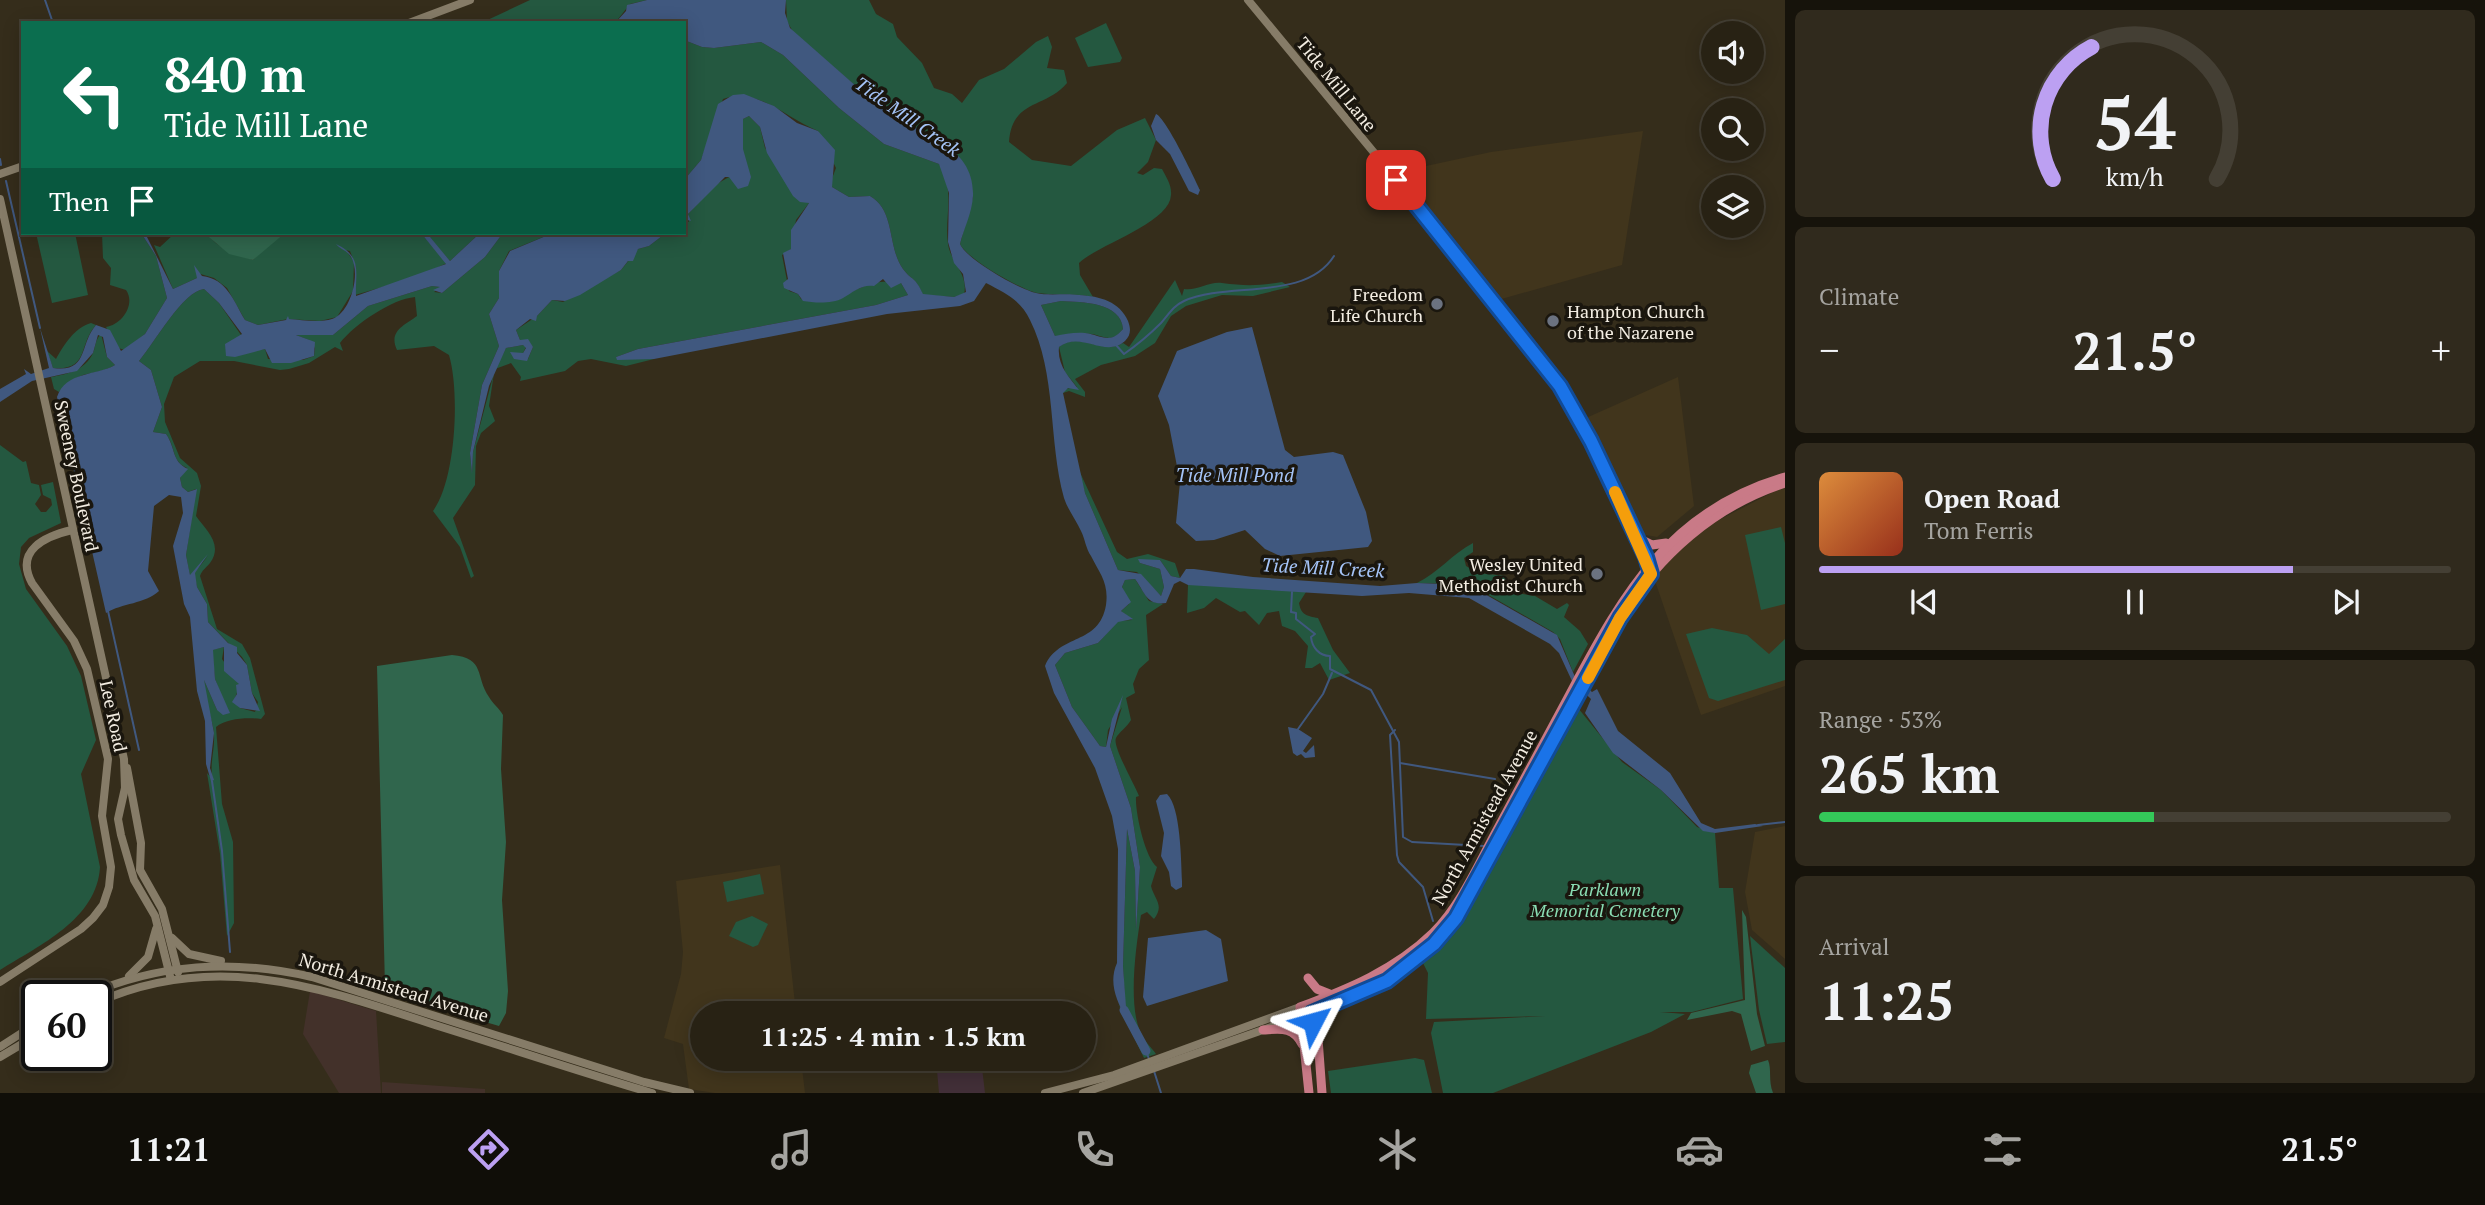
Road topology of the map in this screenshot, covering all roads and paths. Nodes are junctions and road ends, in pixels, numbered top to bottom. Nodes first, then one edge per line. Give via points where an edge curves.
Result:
1 (1248, 0) edge
2 (465, 1) edge
3 (414, 21) edge
4 (21, 167) edge
5 (0, 174) edge
6 (0, 199) edge
7 (1785, 477) edge
8 (1785, 483) edge
9 (72, 530) junction
10 (1636, 537) junction
11 (1671, 540) junction
12 (1649, 569) junction
13 (1577, 690) junction
14 (124, 759) junction
15 (153, 912) junction
16 (168, 930) junction
17 (215, 965) junction
18 (237, 965) junction
19 (171, 969) junction
20 (197, 977) junction
21 (181, 978) junction
22 (1308, 978) dead end
23 (171, 980) junction
24 (0, 982) edge
25 (117, 983) junction
26 (112, 985) edge
27 (1332, 995) junction
28 (112, 998) edge
29 (1342, 1002) junction
30 (1311, 1008) junction
31 (1300, 1012) junction
32 (1263, 1031) junction
33 (21, 1033) edge
34 (21, 1045) edge
35 (0, 1046) edge
36 (1304, 1049) junction
37 (0, 1057) edge
38 (1161, 1063) junction
39 (1149, 1067) junction
40 (652, 1093) edge
41 (690, 1093) edge
42 (1045, 1093) edge
43 (1083, 1093) edge
44 (1309, 1093) edge
45 (1322, 1093) edge

1 - 10 main road, Tide Mill Lane via 1560,386
2 - 3 main road
4 - 5 main road
6 - 9 main road, Sweeney Boulevard
7 - 11 main road, North Armistead Avenue via 1721,503
8 - 12 main road, North Armistead Avenue via 1746,499 1705,524
9 - 14 main road, Sweeney Boulevard
9 - 24 main road, Lee Road via 35,544 27,571 77,647 89,678 108,759 102,816 110,856 109,887 103,905 81,929
10 - 11 main road via 1652,545
10 - 12 main road, Tide Mill Lane
11 - 12 main road, North Armistead Avenue
12 - 13 main road, North Armistead Avenue via 1612,615
13 - 27 main road, North Armistead Avenue via 1449,914 1429,937 1391,966
13 - 29 main road, North Armistead Avenue via 1456,918 1413,962
14 - 15 main road, Sweeney Boulevard via 119,827 134,880
14 - 16 main road, Sweeney Boulevard via 141,843 141,874 162,909
15 - 19 main road, Sweeney Boulevard
15 - 25 main road via 156,937 148,957
16 - 18 main road via 189,954
16 - 19 main road, Sweeney Boulevard
17 - 18 main road, North Armistead Avenue
17 - 19 main road, North Armistead Avenue
17 - 20 main road
18 - 41 main road, North Armistead Avenue via 312,977
19 - 21 main road, Sweeney Boulevard
19 - 23 main road, Sweeney Boulevard
19 - 25 main road, North Armistead Avenue
20 - 21 main road, North Armistead Avenue
20 - 40 main road, North Armistead Avenue via 253,976 313,986
21 - 23 main road, North Armistead Avenue
22 - 27 main road via 1317,989
23 - 28 main road, North Armistead Avenue
25 - 26 main road, North Armistead Avenue
27 - 30 main road, North Armistead Avenue
29 - 30 main road, North Armistead Avenue
29 - 45 main road via 1323,1013 1318,1022
30 - 31 main road, North Armistead Avenue
30 - 45 main road
31 - 32 main road, North Armistead Avenue
31 - 36 main road
31 - 38 main road, North Armistead Avenue
32 - 36 main road via 1291,1031
32 - 38 main road, North Armistead Avenue
33 - 35 main road
34 - 37 main road
36 - 44 main road
38 - 39 main road, North Armistead Avenue
39 - 42 main road, North Armistead Avenue
39 - 43 main road, North Armistead Avenue

